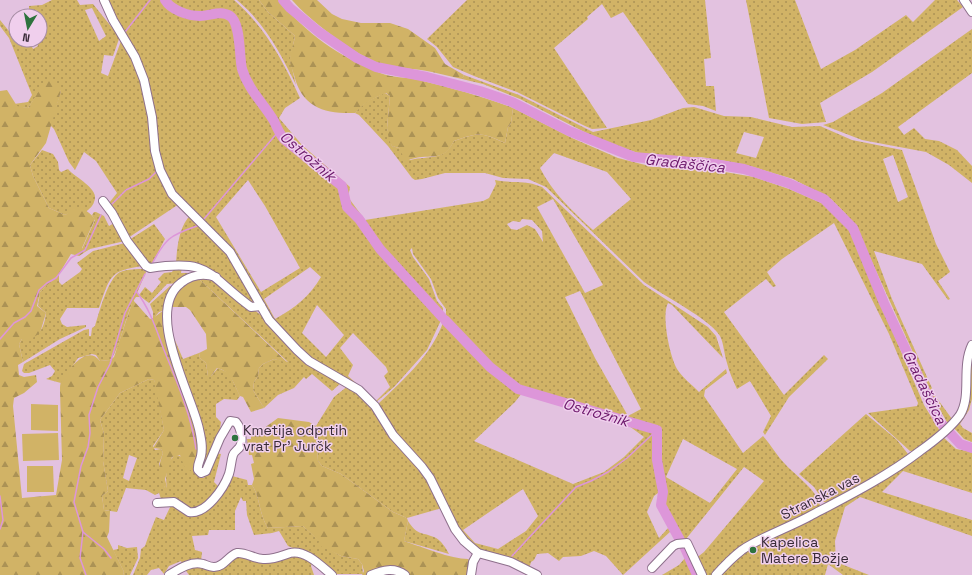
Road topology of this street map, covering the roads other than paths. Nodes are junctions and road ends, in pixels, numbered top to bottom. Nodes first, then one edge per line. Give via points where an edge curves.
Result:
1 (104, 0) edge
2 (964, 0) edge
3 (972, 12) edge
4 (103, 201) dead end
5 (216, 277) junction
6 (261, 306) junction
7 (972, 345) edge
8 (157, 503) dead end
9 (478, 552) junction
10 (652, 568) dead end
11 (169, 575) edge
12 (332, 575) edge
13 (371, 575) edge
14 (405, 575) edge
15 (471, 575) edge
16 (537, 575) edge
17 (702, 575) edge
18 (716, 575) edge

1 - 6 street via 135,57 144,80 152,117 155,151 166,184 182,205 230,252
2 - 3 street
4 - 5 street via 146,266 192,266
5 - 6 street via 252,307
5 - 8 street via 191,277 180,283 172,292 167,307 169,335 193,404 200,433 202,448 198,470 202,474 206,471 230,421 236,422 240,430 240,447 233,455 229,475 222,488 212,501 200,510 189,512 174,502
6 - 9 street via 269,320 297,350 359,390 375,406 393,435 430,478 464,541
7 - 18 street, Stranska vas via 966,363 968,392 965,406 955,421 936,439 874,482 753,543
9 - 15 street
9 - 16 street via 511,562
10 - 17 street via 673,546 687,543
11 - 12 street via 192,563 220,566 238,553 263,560 299,553 309,557
13 - 14 street via 392,569

